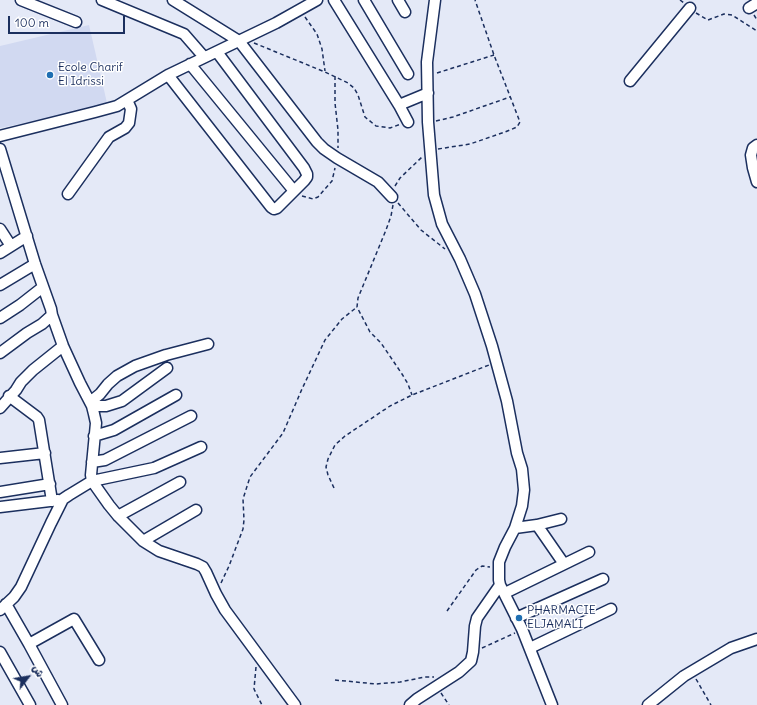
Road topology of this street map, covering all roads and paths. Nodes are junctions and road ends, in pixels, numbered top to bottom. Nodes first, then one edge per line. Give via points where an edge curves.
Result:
1 (21, 0) edge
2 (102, 0) edge
3 (173, 0) edge
4 (334, 0) edge
5 (364, 0) edge
6 (398, 0) edge
7 (435, 0) edge
8 (680, 0) edge
9 (311, 1) edge
10 (184, 3) edge
11 (690, 8) junction
12 (300, 9) junction
13 (405, 12) dead end
14 (76, 22) dead end
15 (757, 31) edge
16 (241, 40) junction
17 (217, 52) junction
18 (494, 55) dead end
19 (204, 57) junction
20 (190, 64) junction
21 (325, 72) junction
22 (408, 74) dead end
23 (168, 75) junction
24 (428, 76) junction
25 (630, 81) dead end
26 (428, 93) junction
27 (510, 97) dead end
28 (127, 100) junction
29 (399, 105) junction
30 (408, 122) joint
31 (428, 122) junction
32 (0, 136) edge
33 (757, 145) edge
34 (0, 149) edge
35 (755, 167) edge
36 (757, 182) edge
37 (294, 191) junction
38 (68, 194) dead end
39 (392, 197) joint
40 (0, 229) edge
41 (27, 236) junction
42 (11, 246) junction
43 (448, 251) dead end
44 (0, 253) edge
45 (35, 264) junction
46 (0, 285) edge
47 (43, 287) junction
48 (357, 307) dead end
49 (52, 315) junction
50 (0, 318) edge
51 (208, 344) dead end
52 (63, 346) junction
53 (0, 353) edge
54 (497, 363) junction
55 (167, 368) dead end
56 (176, 395) dead end
57 (9, 396) junction
58 (91, 404) junction
59 (0, 408) edge
60 (191, 416) dead end
61 (94, 436) junction
62 (201, 447) dead end
63 (45, 453) junction
64 (0, 458) edge
65 (92, 462) junction
66 (92, 481) junction
67 (180, 482) dead end
68 (50, 484) junction
69 (334, 488) dead end
70 (0, 492) edge
71 (63, 499) junction
72 (52, 501) junction
73 (0, 507) edge
74 (196, 510) dead end
75 (118, 516) junction
76 (561, 519) dead end
77 (537, 525) junction
78 (515, 528) junction
79 (143, 541) junction
80 (589, 552) dead end
81 (564, 564) junction
82 (498, 572) junction
83 (603, 579) dead end
84 (502, 589) junction
85 (216, 594) junction
86 (3, 607) edge
87 (611, 609) dead end
88 (447, 611) dead end
89 (516, 618) junction
90 (522, 630) junction
91 (757, 639) edge
92 (29, 644) junction
93 (530, 648) junction
94 (0, 652) edge
95 (473, 652) junction
96 (259, 657) junction
97 (99, 660) dead end
98 (691, 672) junction
99 (450, 678) junction
100 (335, 680) dead end
101 (437, 686) junction
102 (30, 705) edge
103 (62, 705) edge
104 (262, 705) edge
105 (295, 705) edge
106 (410, 705) edge
107 (449, 705) edge
108 (552, 705) edge
109 (648, 705) edge
110 (711, 705) edge

1 - 14 street
2 - 19 street via 184,34
3 - 10 street
4 - 29 street
5 - 22 street
6 - 13 street
7 - 24 street via 427,62
8 - 11 path
9 - 12 street
10 - 16 street
11 - 15 path via 708,20 724,14 732,16
11 - 25 street
12 - 16 street
12 - 21 path via 317,34
16 - 17 street
16 - 21 path
16 - 39 street via 317,142 337,158 378,182
17 - 19 street
17 - 37 street via 304,168 307,177
18 - 24 path
19 - 20 street
20 - 23 street
20 - 37 street
21 - 30 path via 354,88 365,117 376,126 390,128
23 - 28 street
23 - 37 street via 271,207 277,208
24 - 26 street
26 - 29 street
26 - 31 street
27 - 31 path via 453,117
28 - 32 street via 117,106
28 - 38 street via 131,109 129,123 109,137
29 - 30 street
31 - 54 street via 437,208 447,237 475,294
33 - 35 street via 751,155
34 - 41 street
35 - 36 street
39 - 43 path via 421,230
40 - 42 street
41 - 42 street
41 - 45 street
42 - 44 street
45 - 46 street
45 - 47 street
47 - 49 street
47 - 50 street
48 - 85 path via 342,319 325,340 283,433 250,477 243,499 243,529
49 - 52 street
49 - 53 street
51 - 58 street via 135,366 117,376
52 - 57 street via 32,370
52 - 58 street
54 - 69 path via 404,399 345,436 335,445 326,467
54 - 78 street via 524,480 522,506
55 - 58 street via 122,401 106,406
56 - 61 street via 114,430
57 - 59 street
57 - 63 street via 39,420
58 - 61 street via 96,423
60 - 65 street via 105,460
61 - 65 street
62 - 66 street via 154,468
63 - 64 street
63 - 68 street
65 - 66 street
66 - 71 street
66 - 75 street
67 - 75 street
68 - 70 street
68 - 72 street
71 - 72 street
71 - 86 street via 21,587
72 - 73 street
74 - 79 street
75 - 79 street
76 - 77 street
77 - 78 street
77 - 81 street
78 - 82 street via 499,562
79 - 85 street via 159,551 203,567
80 - 81 street
81 - 84 street
82 - 84 street
82 - 88 path via 488,566 476,570
83 - 89 street
84 - 89 street
84 - 95 street via 477,618
85 - 96 street
86 - 92 street
87 - 93 street
89 - 90 street
90 - 93 street
90 - 95 path
91 - 98 street via 731,648
92 - 97 street via 74,619
92 - 103 street
93 - 108 street
94 - 102 street
95 - 99 street via 466,666
96 - 104 path via 254,683 256,695
96 - 105 street
98 - 109 street
98 - 110 path
99 - 100 path via 425,677 376,684
99 - 101 street
101 - 106 street
101 - 107 path

